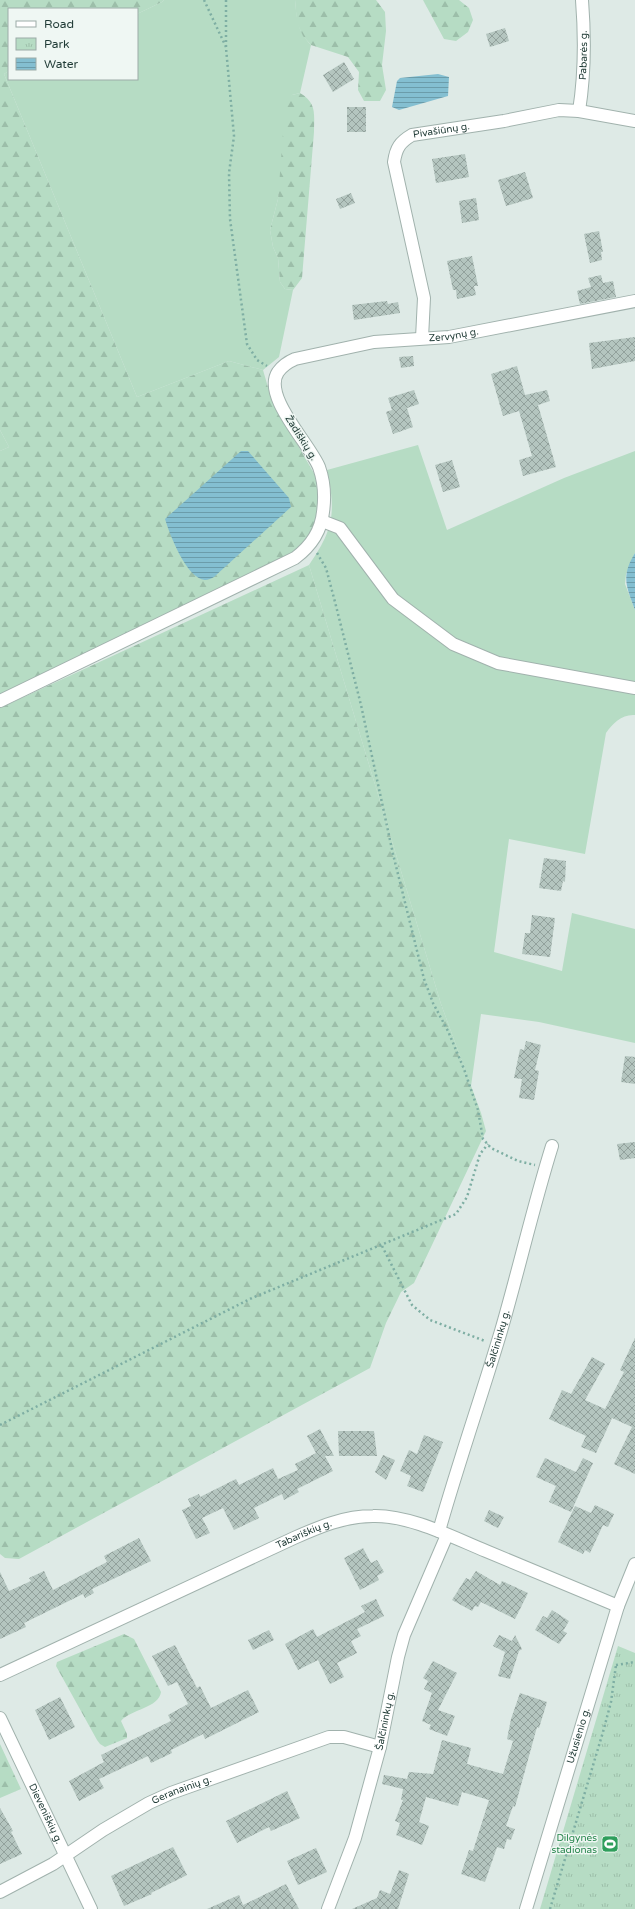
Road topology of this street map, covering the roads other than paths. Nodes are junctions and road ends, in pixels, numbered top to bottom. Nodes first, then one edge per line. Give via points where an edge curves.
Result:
1 (582, 0) edge
2 (579, 111) junction
3 (635, 121) edge
4 (635, 301) edge
5 (422, 338) junction
6 (277, 373) joint
7 (322, 520) junction
8 (635, 688) edge
9 (0, 701) edge
10 (552, 1146) dead end
11 (443, 1533) junction
12 (635, 1564) edge
13 (618, 1606) junction
14 (0, 1675) edge
15 (0, 1718) edge
16 (380, 1747) junction
17 (65, 1856) junction
18 (0, 1892) edge
19 (91, 1909) edge
20 (328, 1909) edge
21 (526, 1909) edge

1 - 2 street, Pabarės g. via 586,43 584,85
2 - 3 street, Pivašiūnų g.
2 - 5 street, Pivašiūnų g. via 559,110 412,134 395,149 394,162 424,298
4 - 5 street, Zervynų g. via 449,337
5 - 6 street, Zervynų g. via 374,342 321,352 295,359 284,365
6 - 7 street, Žadiškių g. via 276,395 319,467 324,489
7 - 8 street via 340,528 393,599 453,644 498,663
7 - 9 street, Žadiškių g. via 316,538 295,558
10 - 11 street, Šalčininkų g. via 496,1346 459,1459
11 - 13 street, Tabariškių g.
11 - 14 street, Tabariškių g. via 397,1518 373,1516 330,1523
11 - 16 street, Šalčininkų g. via 404,1635
12 - 13 street, Užusienio g.
13 - 21 street, Užusienio g.
15 - 17 street, Dieveniškių g.
16 - 17 street, Geranainių g. via 344,1737 330,1737 171,1793 126,1816
16 - 20 street, Šalčininkų g. via 355,1838
17 - 18 street, Geranainių g.
17 - 19 street, Dieveniškių g.

